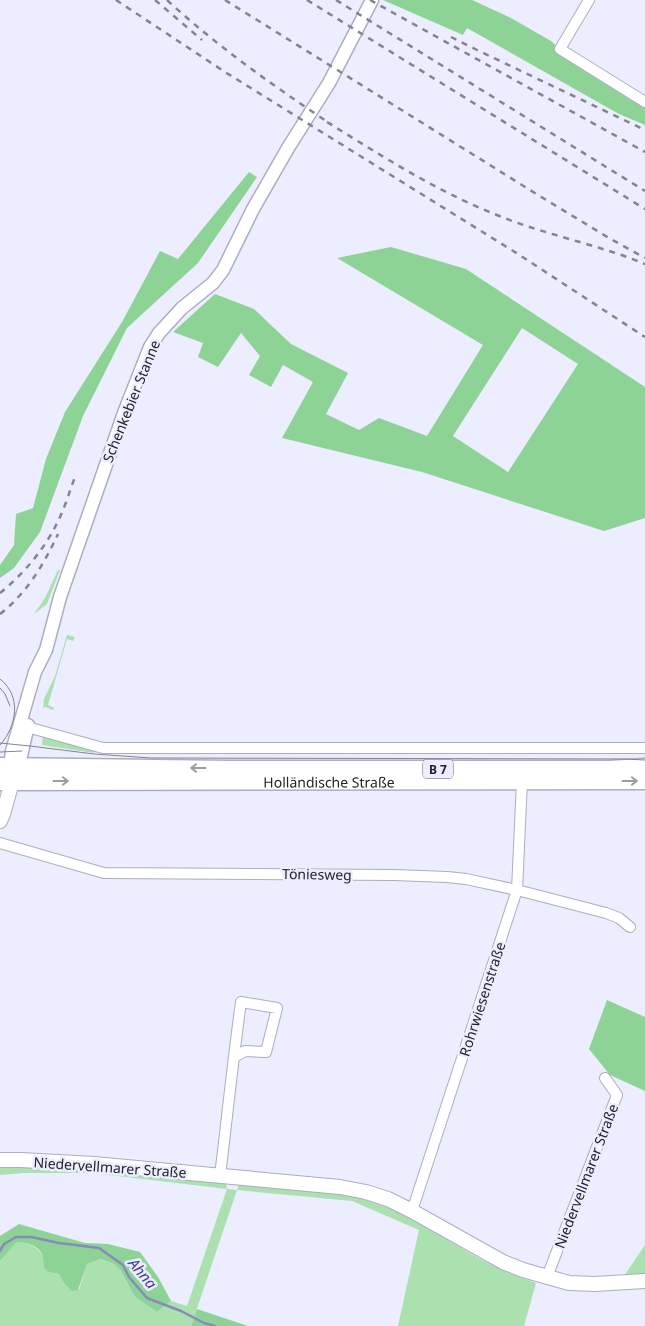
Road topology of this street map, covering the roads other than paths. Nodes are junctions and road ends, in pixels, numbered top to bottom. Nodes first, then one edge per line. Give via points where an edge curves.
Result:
1 (372, 0) edge
2 (589, 0) edge
3 (645, 102) edge
4 (46, 650) junction
5 (27, 726) junction
6 (645, 748) edge
7 (645, 767) edge
8 (8, 772) edge
9 (522, 781) junction
10 (645, 781) edge
11 (0, 821) edge
12 (0, 845) edge
13 (517, 890) junction
14 (630, 927) dead end
15 (234, 1057) junction
16 (604, 1078) dead end
17 (0, 1160) edge
18 (220, 1176) junction
19 (412, 1211) junction
20 (547, 1277) junction
21 (645, 1280) edge

1 - 4 street, Schenkebier Stanne via 330,83 252,209 223,270 213,283 182,308 150,347 60,597
2 - 3 street via 560,49
4 - 5 street, Schenkebier Stanne
4 - 8 street, Schenkebier Stanne via 35,672
5 - 6 street via 103,748
5 - 8 street, Schenkebier Stanne via 21,756
7 -> 8 main road, B 7
8 -> 9 main road, Holländische Straße / B 7
8 - 11 main road
9 -> 10 main road, Holländische Straße / B 7
9 - 13 street, Rohrwiesenstraße
12 - 13 street, Töniesweg via 104,873 429,876 466,879
13 - 14 street, Töniesweg via 606,913
13 - 19 street, Rohrwiesenstraße
15 - 15 street via 245,1051 266,1052 277,1008 241,1002
15 - 18 street
16 - 20 street, Niedervellmarer Straße via 617,1095
17 - 18 main road, Niedervellmarer Straße via 94,1164
18 - 19 main road, Niedervellmarer Straße via 340,1187 388,1199
19 - 20 main road, Niedervellmarer Straße via 503,1262
20 - 21 main road, Niedervellmarer Straße via 595,1284

